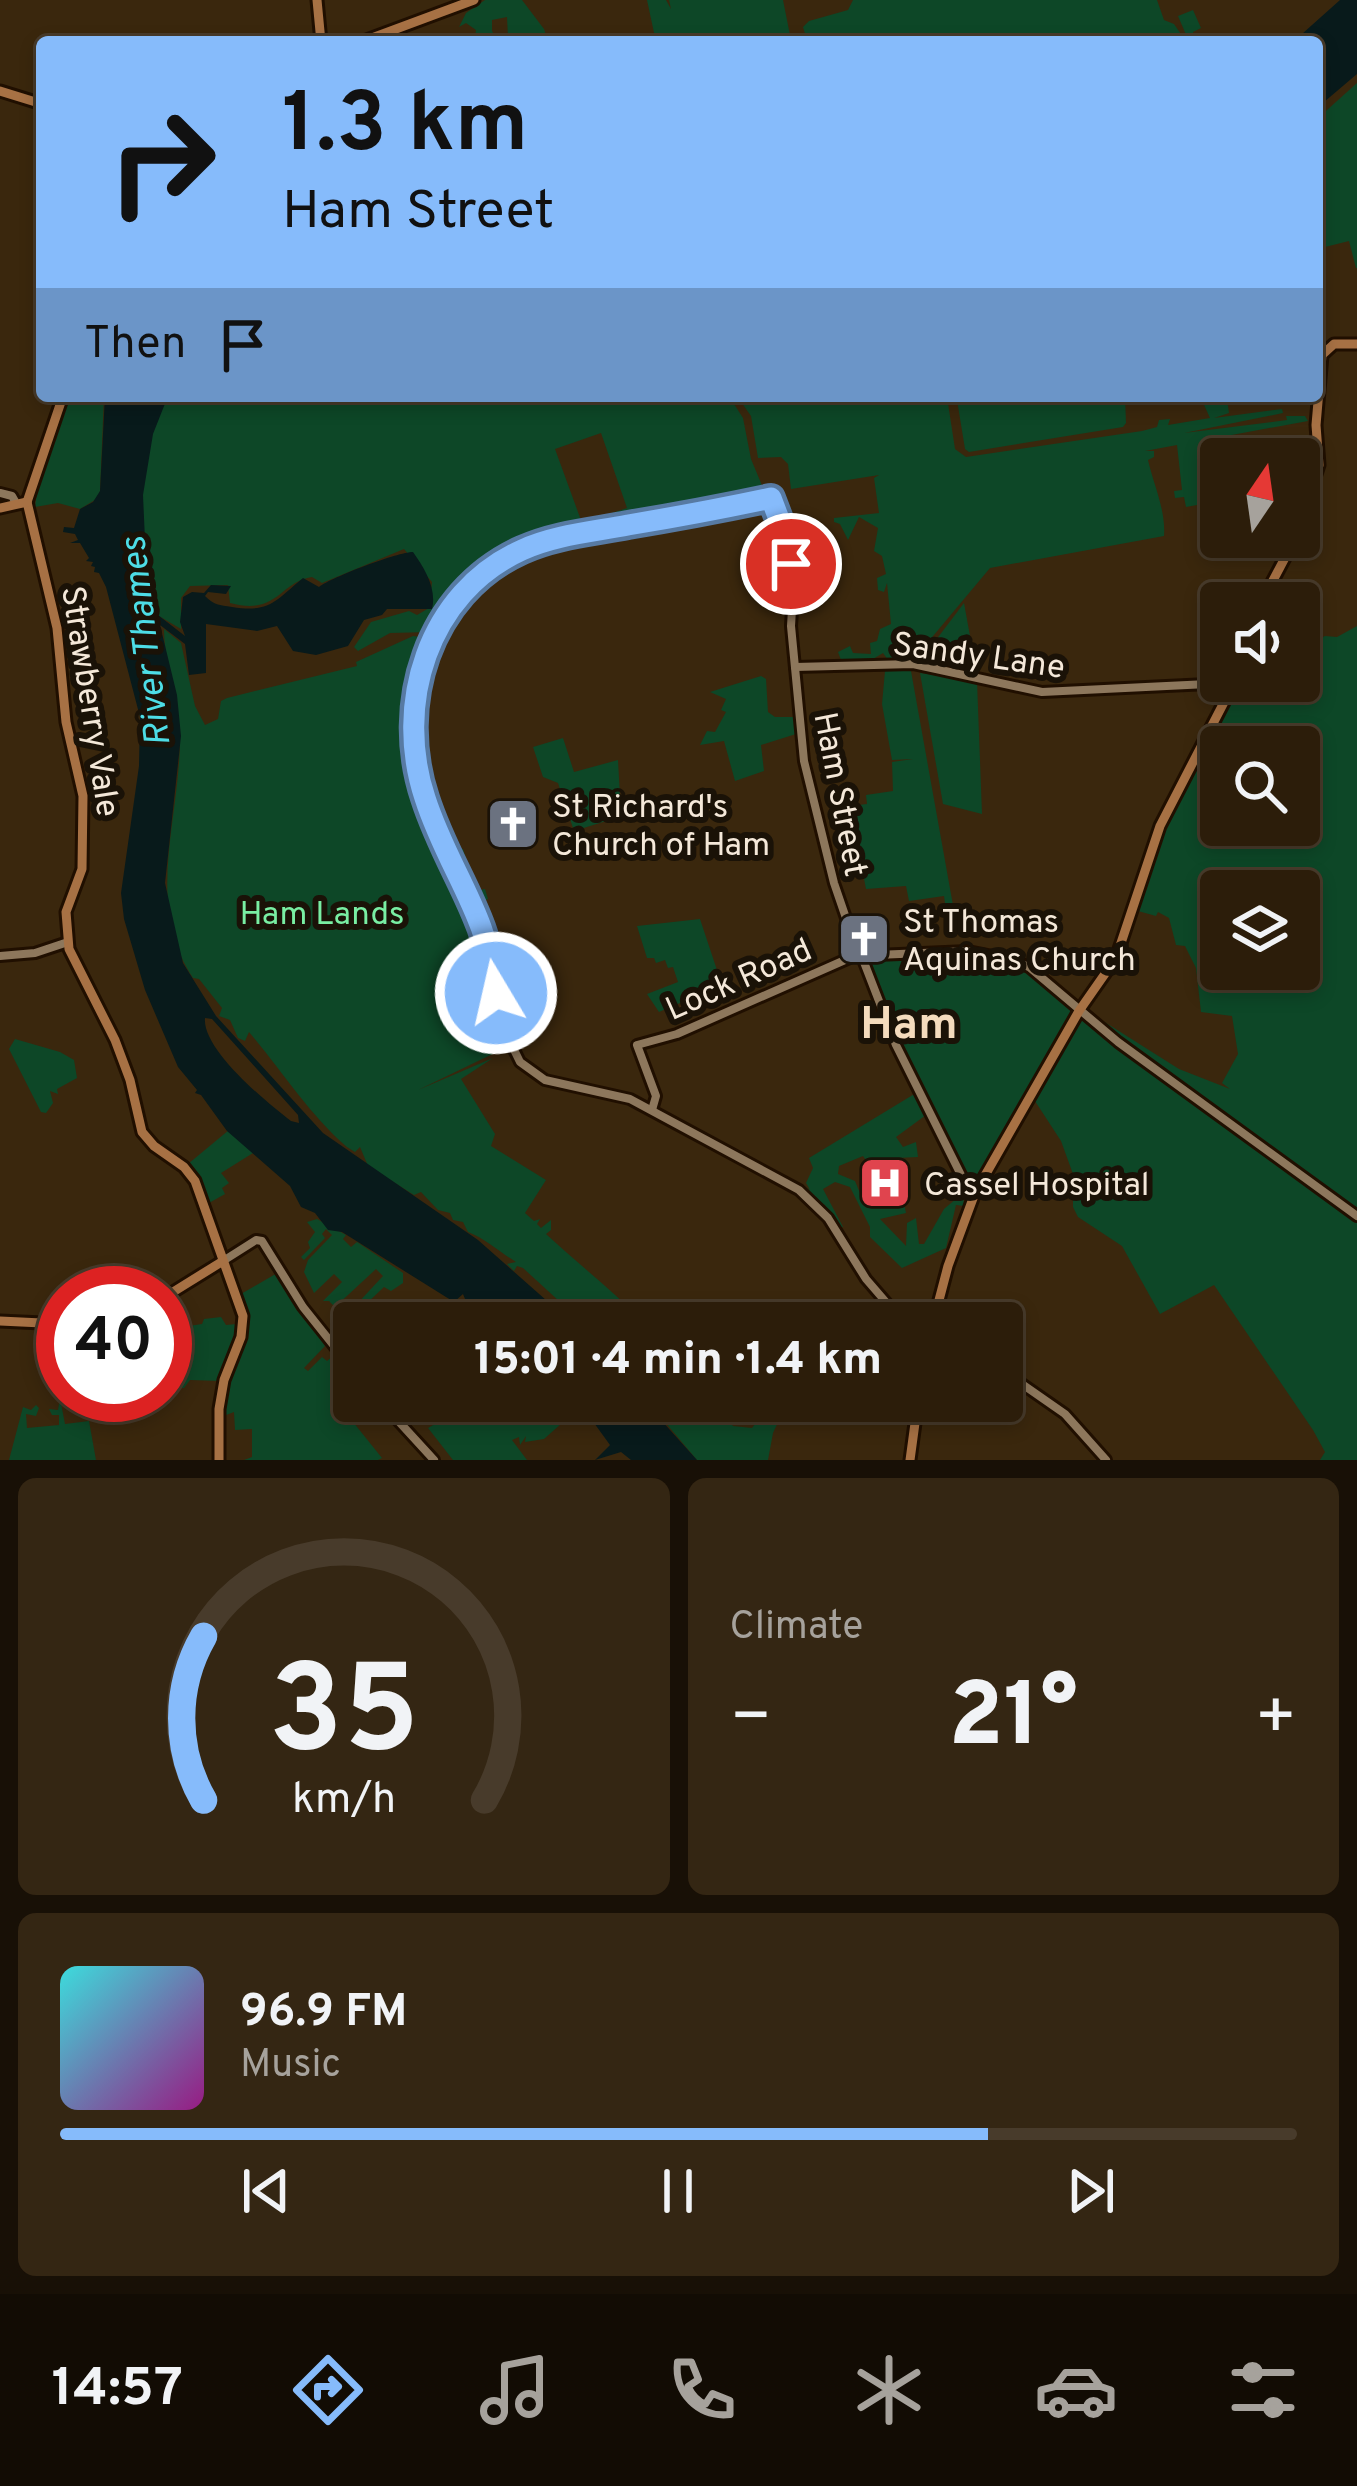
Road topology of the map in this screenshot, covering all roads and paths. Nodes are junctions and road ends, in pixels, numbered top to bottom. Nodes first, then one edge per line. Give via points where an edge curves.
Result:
1 (317, 0) edge
2 (474, 0) edge
3 (320, 36) edge
4 (377, 36) edge
5 (0, 93) edge
6 (36, 104) edge
7 (1357, 344) edge
8 (1323, 355) edge
9 (61, 402) edge
10 (1318, 402) edge
11 (1317, 438) edge
12 (0, 493) edge
13 (21, 502) junction
14 (0, 508) edge
15 (795, 667) junction
16 (1200, 684) edge
17 (1222, 702) edge
18 (68, 941) junction
19 (0, 956) edge
20 (860, 957) junction
21 (1079, 1011) junction
22 (652, 1110) junction
23 (975, 1193) junction
24 (1357, 1216) edge
25 (223, 1261) junction
26 (212, 1268) junction
27 (228, 1274) junction
28 (192, 1280) edge
29 (886, 1302) edge
30 (938, 1302) edge
31 (0, 1321) edge
32 (36, 1323) edge
33 (333, 1345) edge
34 (1023, 1385) edge
35 (399, 1422) edge
36 (915, 1422) edge
37 (220, 1460) edge
38 (434, 1460) edge
39 (910, 1460) edge
40 (1106, 1460) edge

1 - 3 main road
2 - 4 main road
5 - 6 main road
7 - 8 main road via 1334,344
9 - 13 main road
10 - 11 main road
12 - 13 street
13 - 14 main road
13 - 18 main road, Strawberry Vale via 57,628 83,796 82,869 67,907
15 - 16 street, Sandy Lane via 913,664 1042,692
15 - 20 street, Ham Street via 805,765
15 - 22 street, Ham Street via 790,548 771,498 524,549 463,595 428,647 413,710 416,769 484,927 512,1050 545,1080
17 - 21 main road via 1160,826 1119,952
18 - 19 street
18 - 25 main road via 112,1033 141,1128 192,1176
20 - 21 street, Lock Road via 968,951 1013,960
20 - 22 street, Lock Road via 637,1045 656,1096
20 - 23 street, Ham Street via 896,1045
21 - 23 main road
21 - 24 street, Lock Road
22 - 29 street via 817,1204
23 - 30 main road
25 - 26 main road
25 - 27 main road
25 - 33 street via 259,1240
26 - 27 main road
26 - 28 main road
27 - 37 main road via 243,1328 219,1408
31 - 32 main road
34 - 40 street via 1065,1414
35 - 38 street
36 - 39 main road

